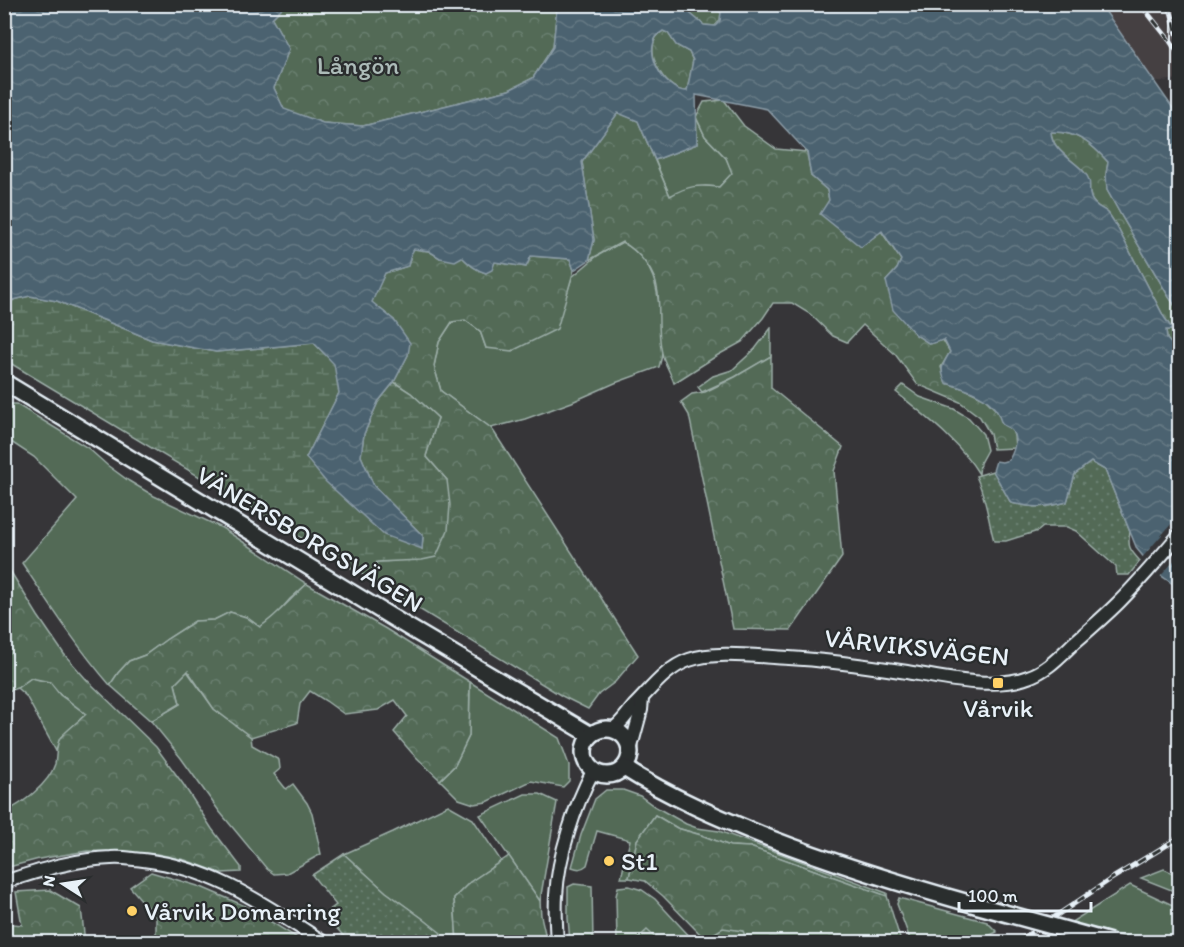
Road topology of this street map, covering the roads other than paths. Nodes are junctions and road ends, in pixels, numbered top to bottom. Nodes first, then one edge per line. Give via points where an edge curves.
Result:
1 (4, 382) edge
2 (1179, 534) edge
3 (642, 699) junction
4 (613, 729) junction
5 (591, 735) junction
6 (631, 747) junction
7 (624, 768) junction
8 (593, 771) junction
9 (4, 882) edge
10 (323, 942) edge
11 (557, 942) edge
12 (1110, 942) edge

1 - 5 main road, VÄNERSBORGSVÄGEN
2 - 3 street, VÅRVIKSVÄGEN via 1119,602 1056,660 1043,670 1014,681 951,679 806,659 720,655 678,665
3 - 4 street, VÅRVIKSVÄGEN
3 - 6 street
4 - 5 main road
4 - 6 main road via 627,738
5 - 8 main road via 584,751
6 - 7 main road
7 - 8 main road via 609,775
7 - 12 main road, bridge via 697,808 818,857
8 - 11 street via 580,798 559,871 555,904
9 - 10 street via 88,860 155,862 212,877

